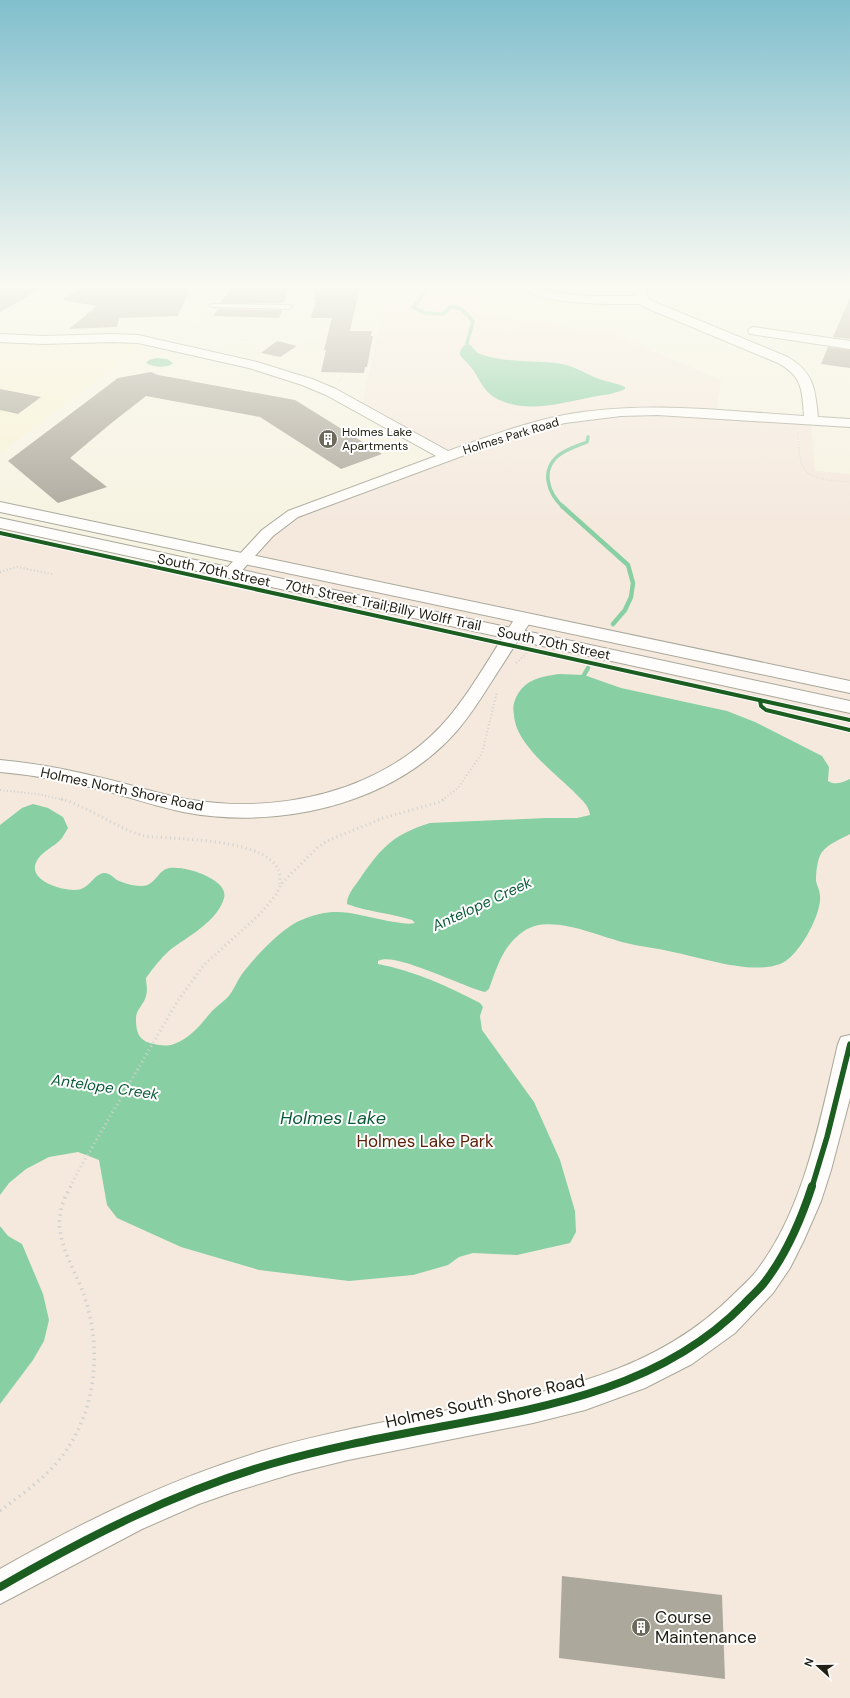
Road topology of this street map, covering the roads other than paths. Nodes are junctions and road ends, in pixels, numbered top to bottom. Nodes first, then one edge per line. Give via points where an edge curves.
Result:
1 (244, 363) edge
2 (788, 363) edge
3 (811, 420) junction
4 (850, 423) edge
5 (446, 456) junction
6 (0, 507) edge
7 (0, 523) edge
8 (244, 559) junction
9 (231, 573) junction
10 (524, 618) junction
11 (510, 639) junction
12 (850, 687) edge
13 (850, 707) edge
14 (0, 766) edge
15 (850, 1044) edge
16 (0, 1587) edge

1 - 5 street via 331,392
2 - 3 street via 797,369 806,381
3 - 4 street, Holmes Park Road
3 - 5 street, Holmes Park Road via 657,411 595,414 542,424
5 - 8 street, Holmes Park Road via 293,514 273,528
6 - 8 main road, South 70th Street
7 - 9 main road, South 70th Street
8 - 9 street, Holmes Park Road
8 - 10 main road, South 70th Street
9 - 11 main road, South 70th Street
10 - 11 street, Holmes North Shore Road
10 - 12 main road, South 70th Street
11 - 13 main road, South 70th Street
11 - 14 street, Holmes North Shore Road via 462,712 430,747 372,784 318,802 263,809 227,810 194,807 65,775
15 - 16 street, Holmes South Shore Road via 834,1113 804,1210 778,1264 741,1309 717,1330 676,1358 586,1396 323,1450 213,1482 107,1528

